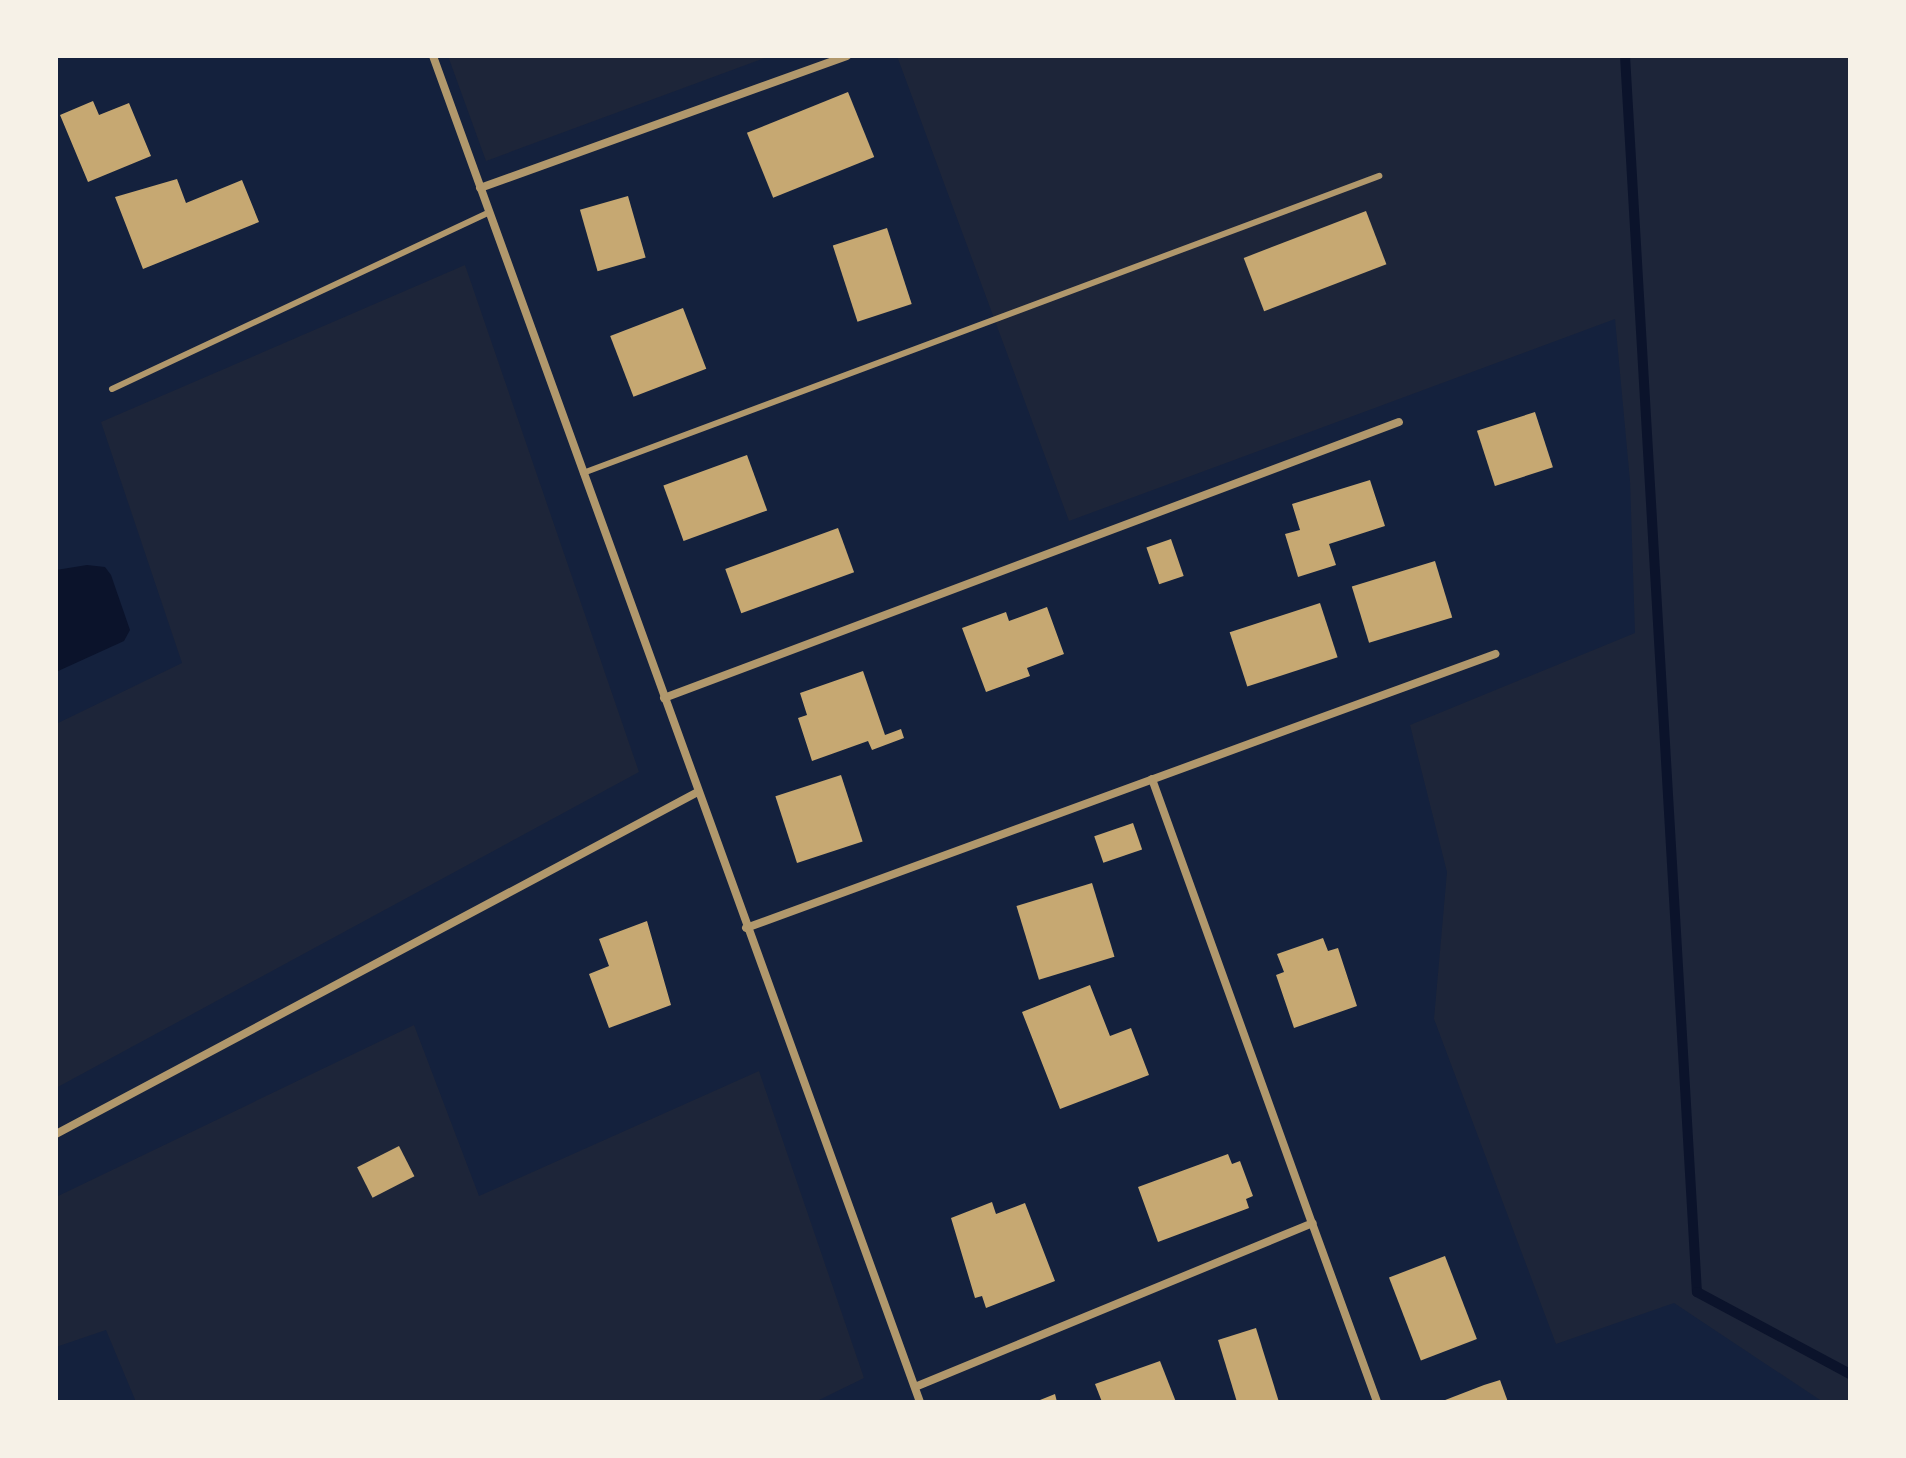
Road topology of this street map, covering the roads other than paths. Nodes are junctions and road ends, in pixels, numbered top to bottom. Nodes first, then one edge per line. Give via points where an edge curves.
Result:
1 (433, 56) edge
2 (847, 56) edge
3 (1379, 176) dead end
4 (480, 188) junction
5 (489, 212) junction
6 (112, 389) dead end
7 (1399, 422) dead end
8 (583, 473) junction
9 (1495, 654) dead end
10 (664, 698) junction
11 (1152, 779) junction
12 (696, 793) junction
13 (746, 928) junction
14 (56, 1134) edge
15 (1312, 1223) junction
16 (915, 1387) junction
17 (920, 1402) edge
18 (1377, 1402) edge

1 - 4 street
2 - 4 street
3 - 8 lane
4 - 5 street
5 - 6 lane
5 - 8 street
7 - 10 street
8 - 10 street
9 - 11 street
10 - 12 street
11 - 13 street
11 - 15 street
12 - 13 street
12 - 14 street
13 - 16 street
15 - 16 street
15 - 18 street
16 - 17 street

